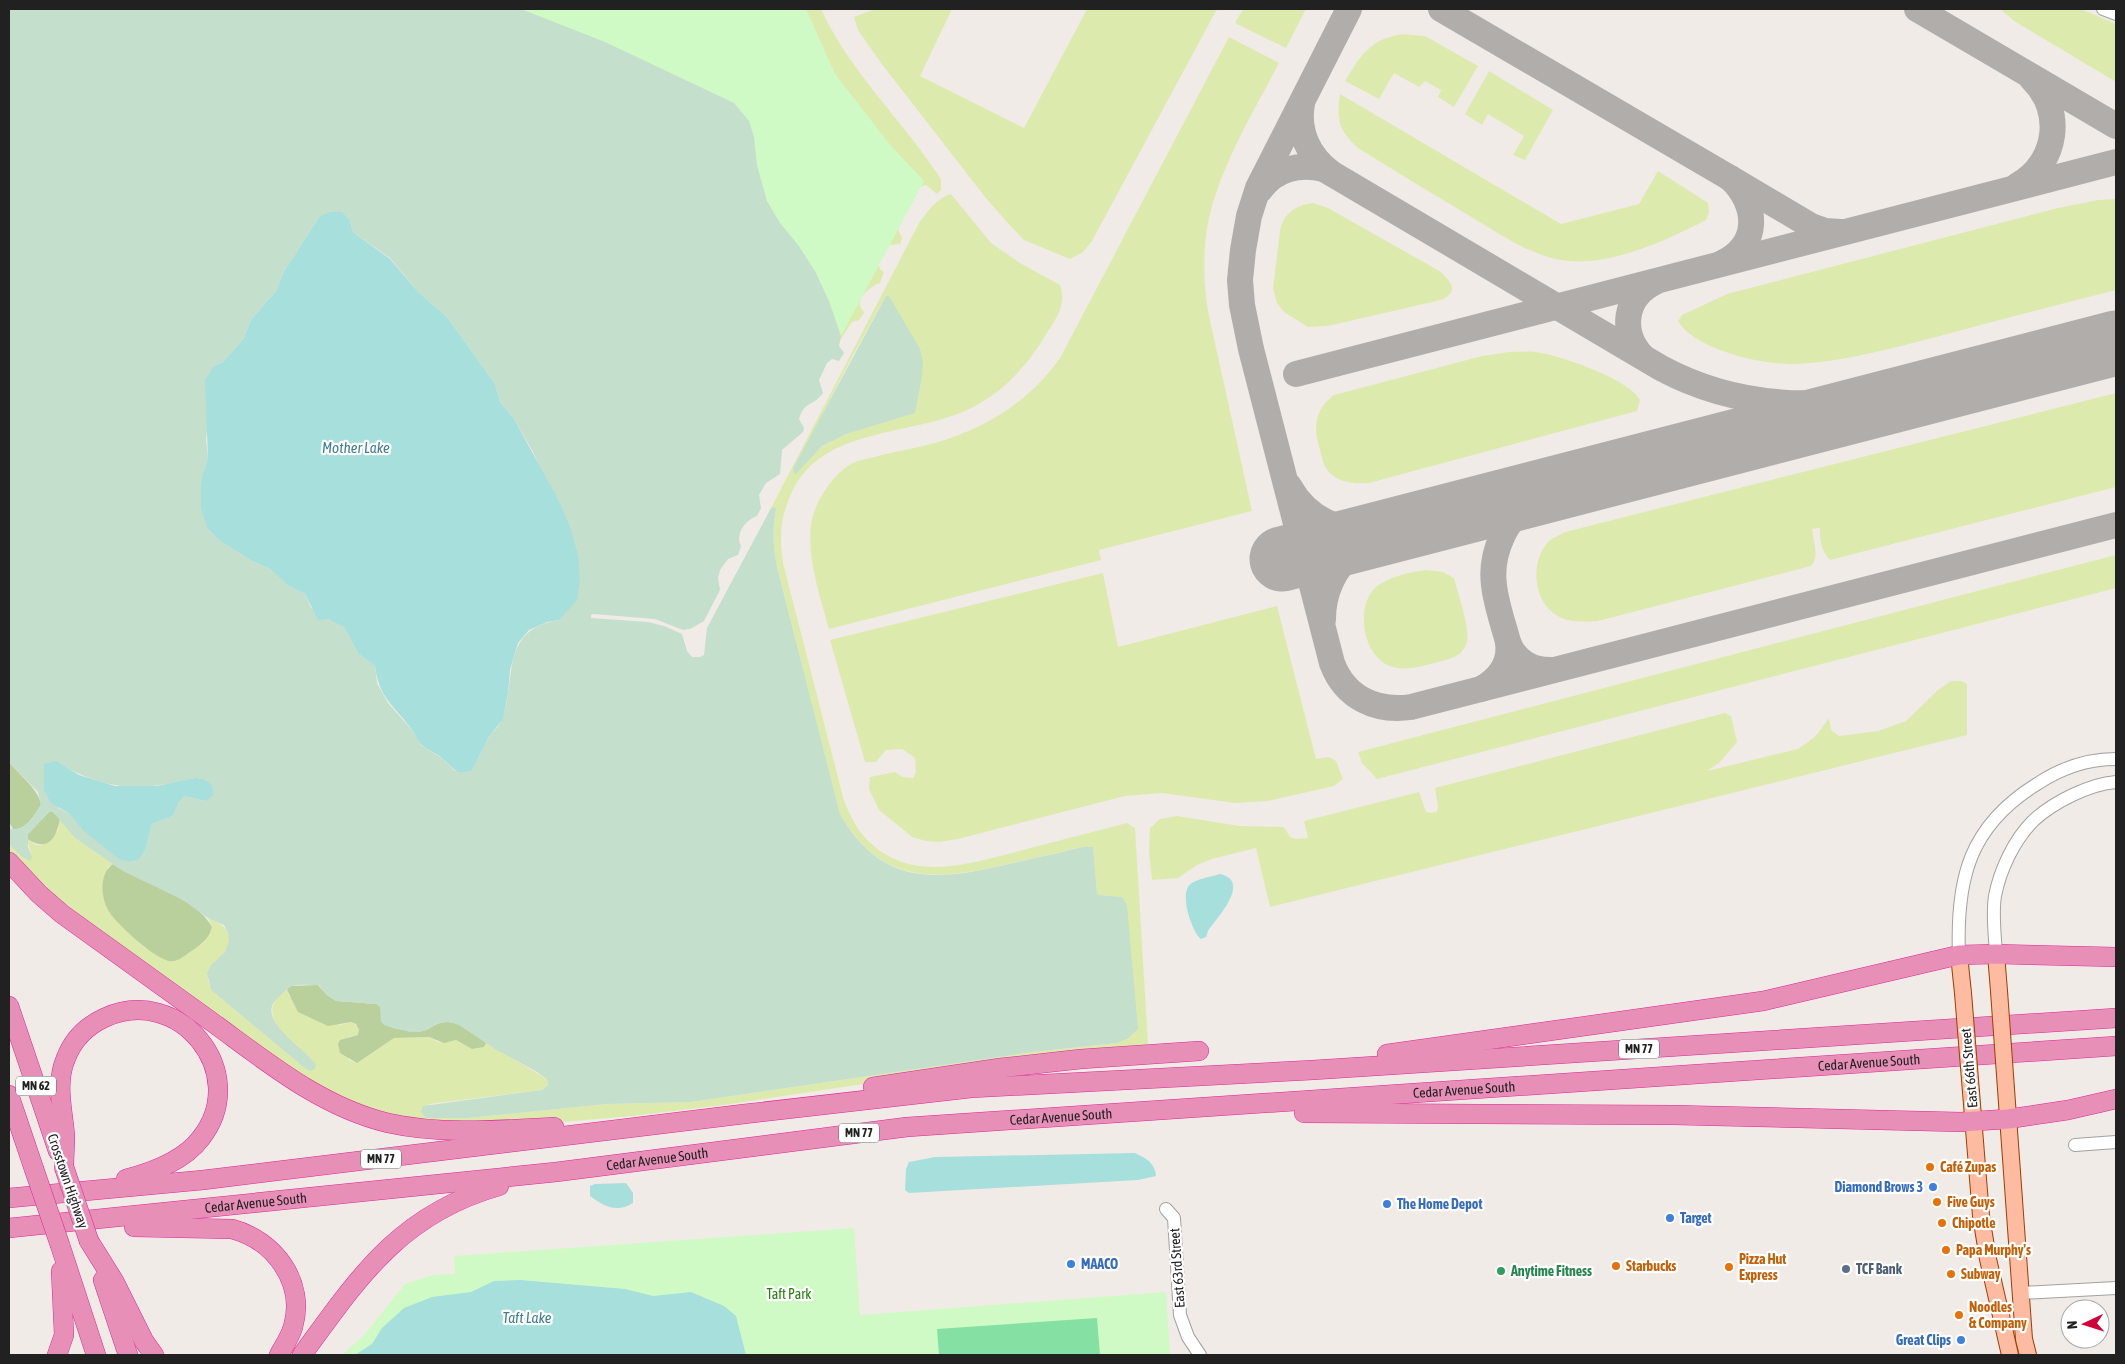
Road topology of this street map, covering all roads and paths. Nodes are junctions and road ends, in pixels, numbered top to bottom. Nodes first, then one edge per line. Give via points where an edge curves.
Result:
1 (2103, 9) edge
2 (2116, 14) edge
3 (2116, 759) edge
4 (2116, 782) edge
5 (9, 862) edge
6 (1996, 954) junction
7 (1959, 955) junction
8 (2116, 957) edge
9 (9, 1006) edge
10 (2116, 1018) edge
11 (2116, 1046) edge
12 (1199, 1051) dead end
13 (1162, 1078) junction
14 (9, 1095) edge
15 (2116, 1099) edge
16 (1163, 1111) junction
17 (744, 1114) junction
18 (2008, 1119) junction
19 (9, 1120) edge
20 (1973, 1121) junction
21 (675, 1122) junction
22 (2116, 1142) edge
23 (2075, 1145) dead end
24 (64, 1167) junction
25 (34, 1169) junction
26 (556, 1172) junction
27 (80, 1191) junction
28 (9, 1198) edge
29 (1166, 1209) dead end
30 (88, 1221) junction
31 (33, 1227) junction
32 (9, 1228) edge
33 (9, 1234) edge
34 (89, 1241) junction
35 (60, 1245) junction
36 (2116, 1288) edge
37 (2021, 1293) junction
38 (57, 1355) edge
39 (96, 1355) edge
40 (128, 1355) edge
41 (154, 1355) edge
42 (279, 1355) edge
43 (302, 1355) edge
44 (1200, 1355) edge
45 (2010, 1355) edge
46 (2028, 1355) edge

1 - 2 street
3 - 7 street, East 66th Street via 2095,760 2054,773 2017,796 1991,822 1972,856 1960,896
4 - 6 street via 2098,785 2066,798 2034,821 2021,837 2005,864 1995,897
5 - 21 highway via 38,894 62,914 275,1068 311,1091 366,1117 405,1127 447,1130
6 - 7 highway
6 - 8 highway
6 - 18 main road, bridge
7 - 13 highway via 1763,1000 1436,1048
7 - 20 main road, East 66th Street, bridge
9 - 24 highway, Crosstown Highway / MN 62
10 - 13 highway, Cedar Avenue South / MN 77
11 - 16 highway, Cedar Avenue South / MN 77
12 - 17 highway via 1000,1068 811,1096
13 - 17 highway, Cedar Avenue South / MN 77 via 971,1088
14 - 25 highway, Crosstown Highway / MN 62
15 - 18 highway
16 - 20 highway
16 - 26 highway, Cedar Avenue South / MN 77 via 908,1127
17 - 21 highway, Cedar Avenue South / MN 77
18 - 20 highway
18 - 37 main road
19 - 25 highway
20 - 45 main road, East 66th Street via 1981,1216
21 - 27 highway, Cedar Avenue South / MN 77 via 223,1178
22 - 23 street
24 - 27 highway via 61,1078 65,1059 78,1038 93,1024 112,1015 139,1010 168,1015 202,1042 215,1069 217,1099 209,1126 192,1148 168,1164 140,1175
24 - 34 highway, Crosstown Highway / MN 62, bridge
25 - 35 highway, Crosstown Highway / MN 62, bridge
26 - 30 highway, Cedar Avenue South / MN 77
26 - 43 highway via 467,1197 419,1222 366,1270
27 - 28 highway, Cedar Avenue South
29 - 44 street, East 63rd Street via 1174,1218 1180,1315 1188,1337
30 - 31 highway, Cedar Avenue South
30 - 42 highway via 118,1226 232,1229 245,1232 266,1245 285,1268 294,1296 293,1326
31 - 32 highway, Cedar Avenue South
31 - 33 highway
34 - 40 highway, Crosstown Highway / MN 62
34 - 41 highway
35 - 38 highway via 65,1317 64,1336
35 - 39 highway, Crosstown Highway / MN 62
36 - 37 street
37 - 46 main road

